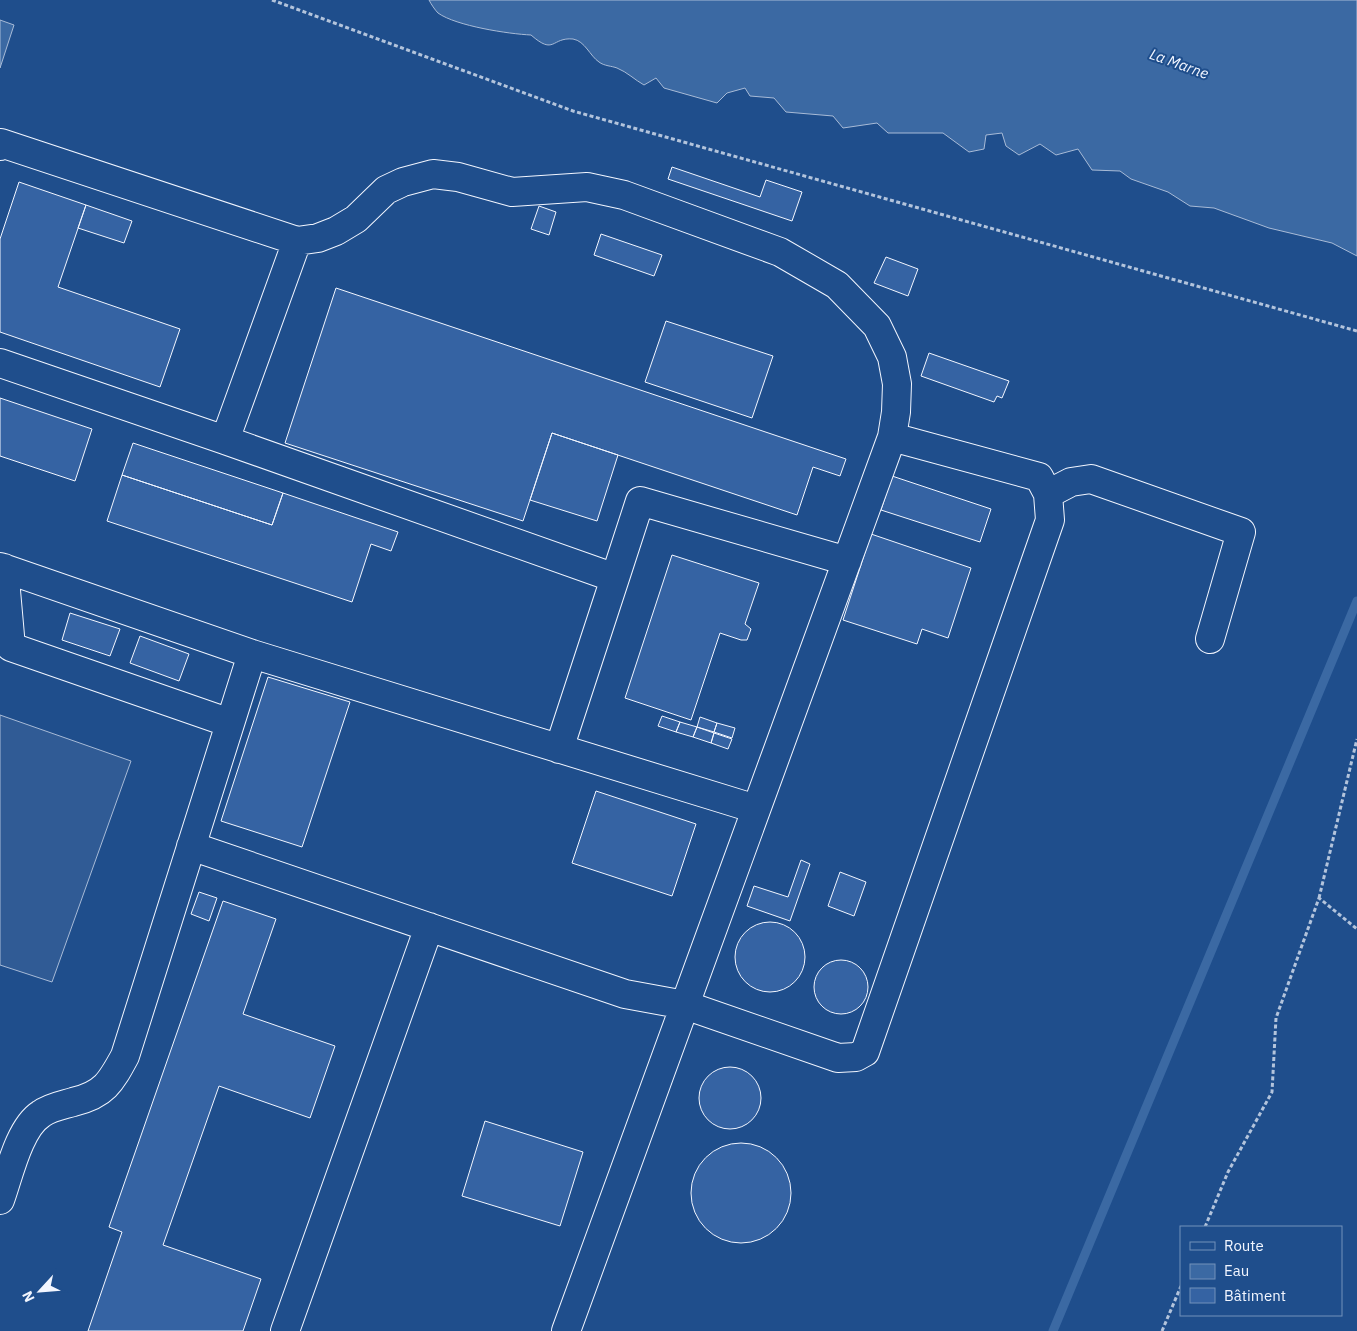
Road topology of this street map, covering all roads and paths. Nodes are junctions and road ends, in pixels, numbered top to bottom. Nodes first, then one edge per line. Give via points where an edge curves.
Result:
1 (272, 0) edge
2 (0, 146) edge
3 (297, 241) junction
4 (1357, 332) edge
5 (0, 363) edge
6 (892, 437) junction
7 (225, 440) junction
8 (1048, 494) junction
9 (846, 561) junction
10 (2, 568) edge
11 (615, 578) junction
12 (1210, 639) dead end
13 (252, 654) junction
14 (230, 723) junction
15 (1357, 739) edge
16 (559, 748) junction
17 (756, 810) junction
18 (191, 846) junction
19 (1319, 898) junction
20 (428, 927) junction
21 (1357, 929) edge
22 (685, 1005) junction
23 (0, 1200) edge
24 (1205, 1226) edge
25 (1180, 1288) edge
26 (285, 1331) edge
27 (566, 1331) edge
28 (1162, 1331) edge

1 - 4 path via 573,111
2 - 3 lane via 1,143
3 - 6 lane via 336,231 356,219 386,190 433,174 458,177 512,192 587,188 624,195 780,252 837,285 877,326 892,357 897,384
3 - 7 lane
5 - 7 lane
6 - 8 lane via 1039,477
6 - 9 lane
7 - 11 lane
8 - 12 lane via 1070,482 1091,479 1241,532
8 - 22 lane via 1050,520 865,1052 856,1057 838,1058
9 - 11 lane via 640,501
9 - 17 lane
10 - 13 lane
10 - 14 lane via 12,647
11 - 16 lane
13 - 14 lane
13 - 16 lane
14 - 18 lane
15 - 19 path
16 - 17 lane
17 - 22 lane
18 - 20 lane
18 - 23 lane via 125,1056 116,1074 99,1094 40,1114 27,1127
19 - 21 path
19 - 24 path via 1276,1018 1272,1092 1228,1172
20 - 22 lane via 624,994
20 - 26 lane
22 - 27 lane
25 - 28 path

